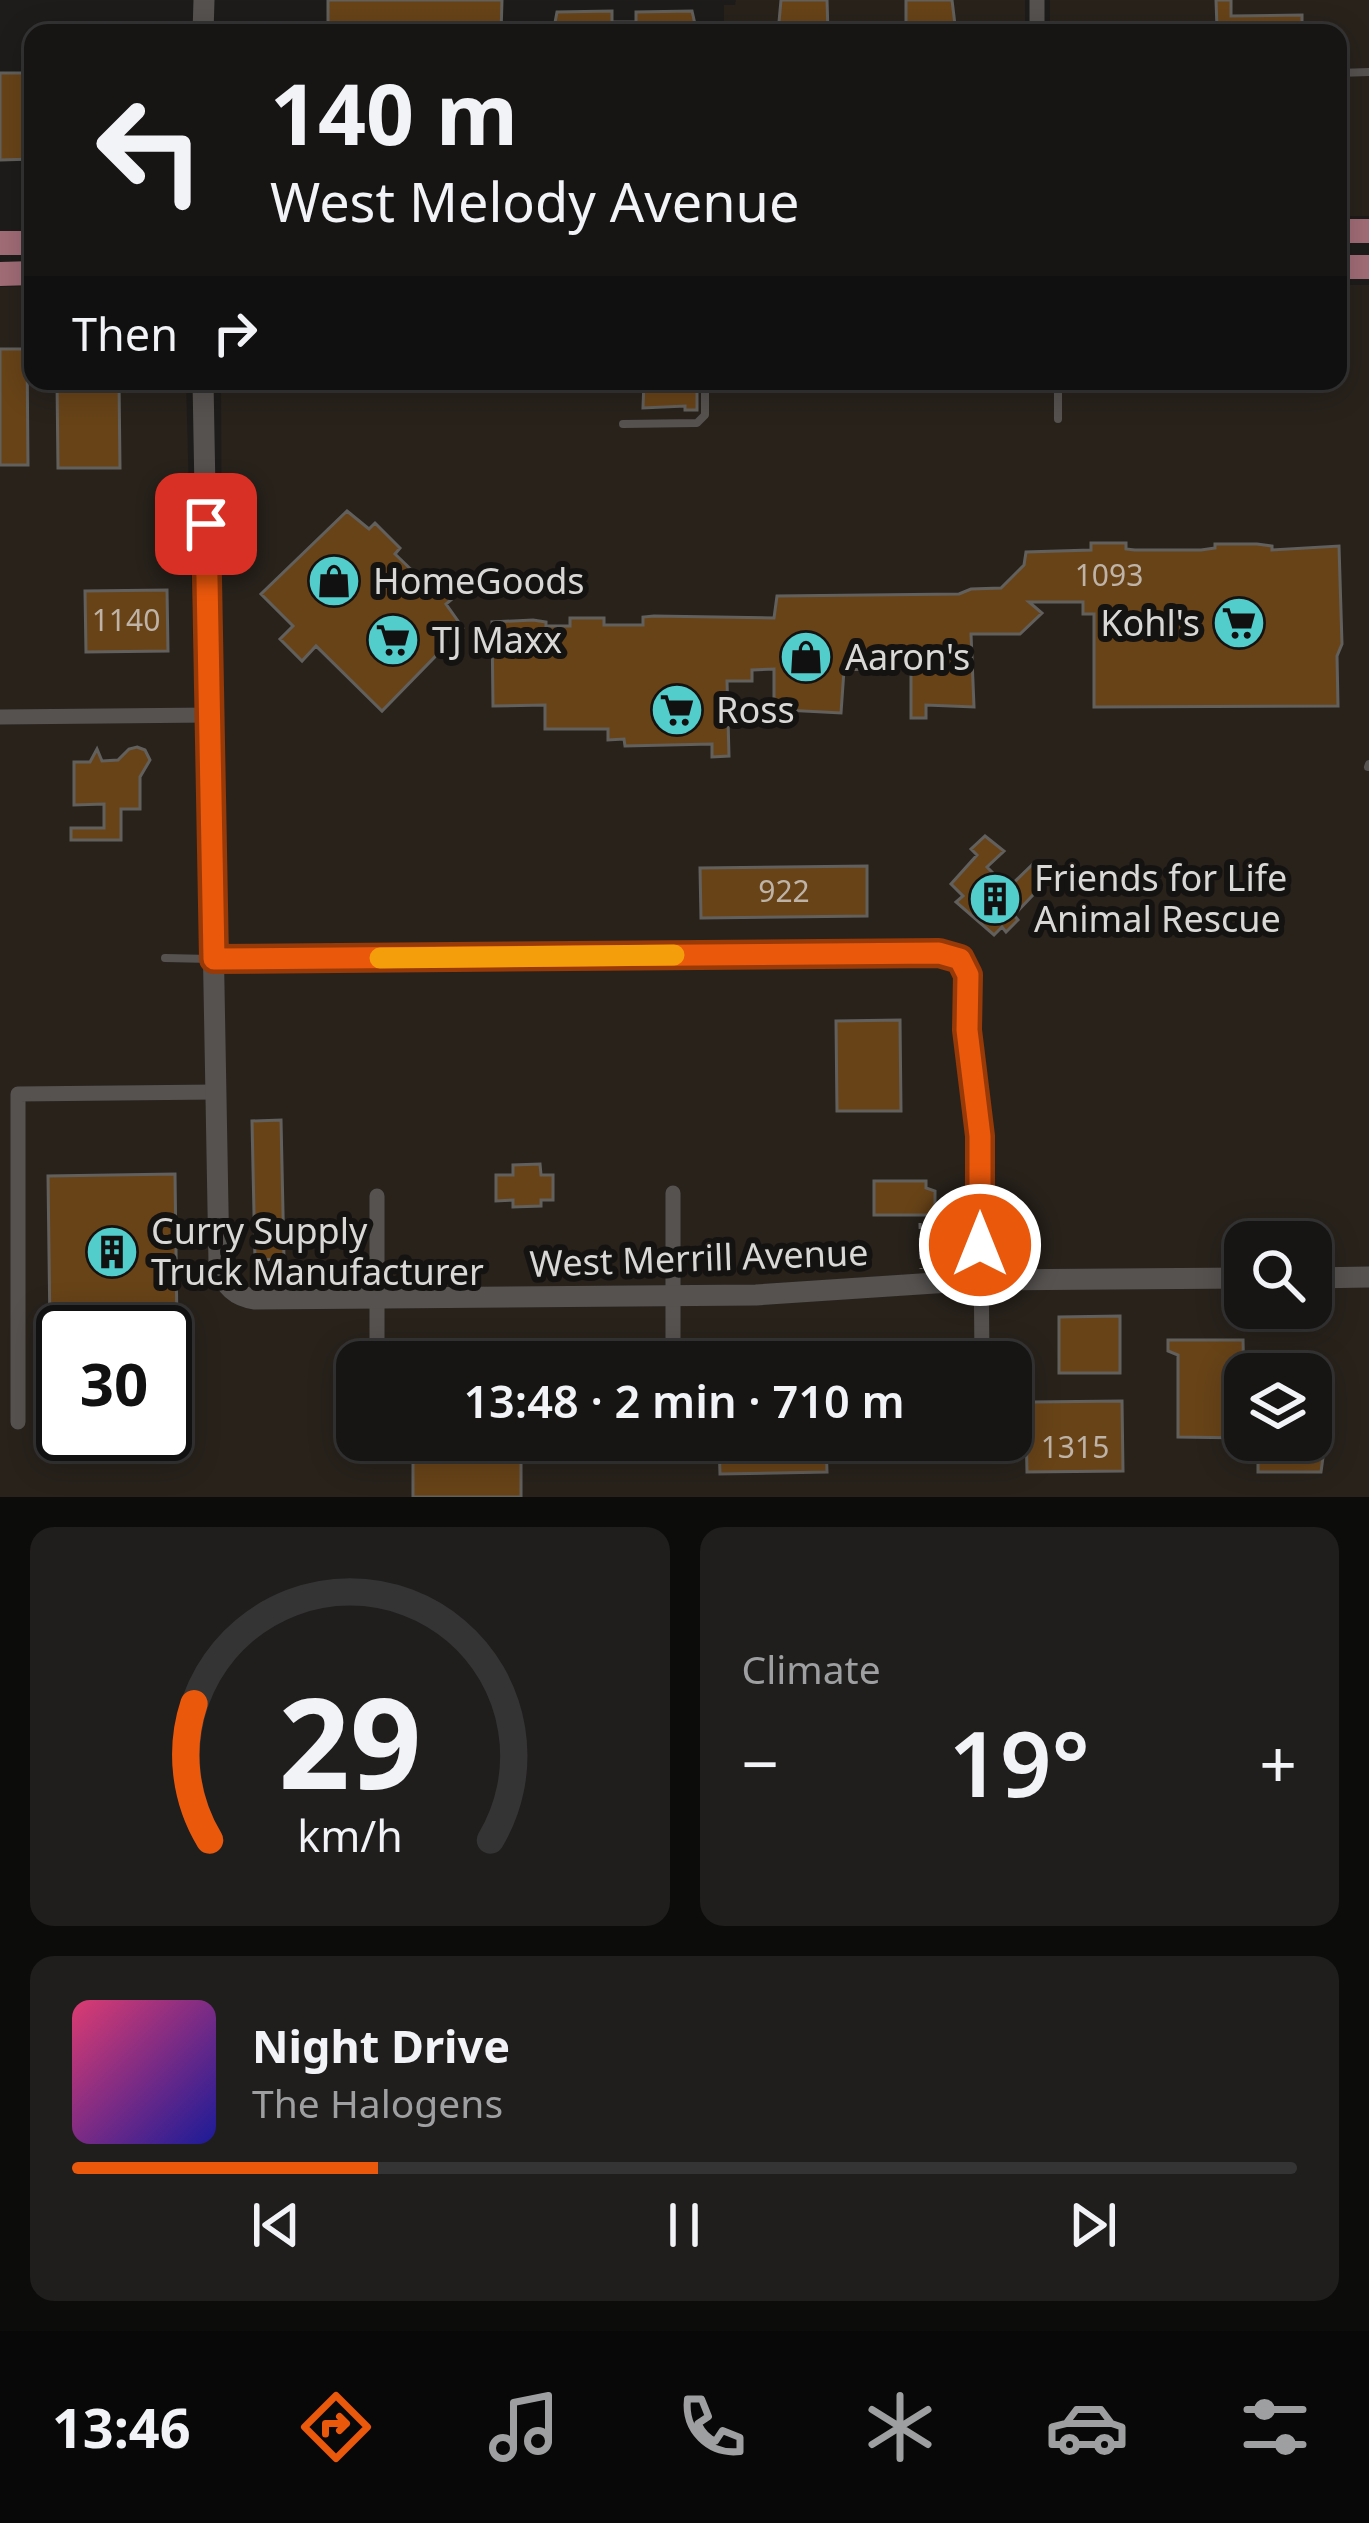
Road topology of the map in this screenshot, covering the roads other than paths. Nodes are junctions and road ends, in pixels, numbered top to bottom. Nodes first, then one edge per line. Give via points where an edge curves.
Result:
1 (203, 390) edge
2 (705, 390) edge
3 (1058, 390) edge
4 (1058, 419) dead end
5 (623, 424) dead end
6 (211, 716) junction
7 (0, 717) edge
8 (165, 958) dead end
9 (214, 959) junction
10 (216, 1092) junction
11 (673, 1192) dead end
12 (377, 1196) dead end
13 (1369, 1277) edge
14 (1224, 1278) edge
15 (1332, 1278) edge
16 (980, 1280) junction
17 (673, 1295) junction
18 (377, 1298) junction
19 (377, 1341) edge
20 (673, 1341) edge
21 (981, 1341) edge
22 (18, 1422) dead end

1 - 6 street
2 - 5 lane via 705,416 697,423
3 - 4 lane
6 - 7 street
6 - 9 street
8 - 9 lane
9 - 10 street
9 - 16 street via 960,959 968,975 980,1136
10 - 18 street, West Merrill Avenue via 219,1263 230,1288 255,1299
10 - 22 street via 18,1094
11 - 17 street
12 - 18 street
13 - 15 street
14 - 16 street, West Merrill Avenue
16 - 17 street, West Merrill Avenue
16 - 21 street
17 - 18 street, West Merrill Avenue
17 - 20 street
18 - 19 street

